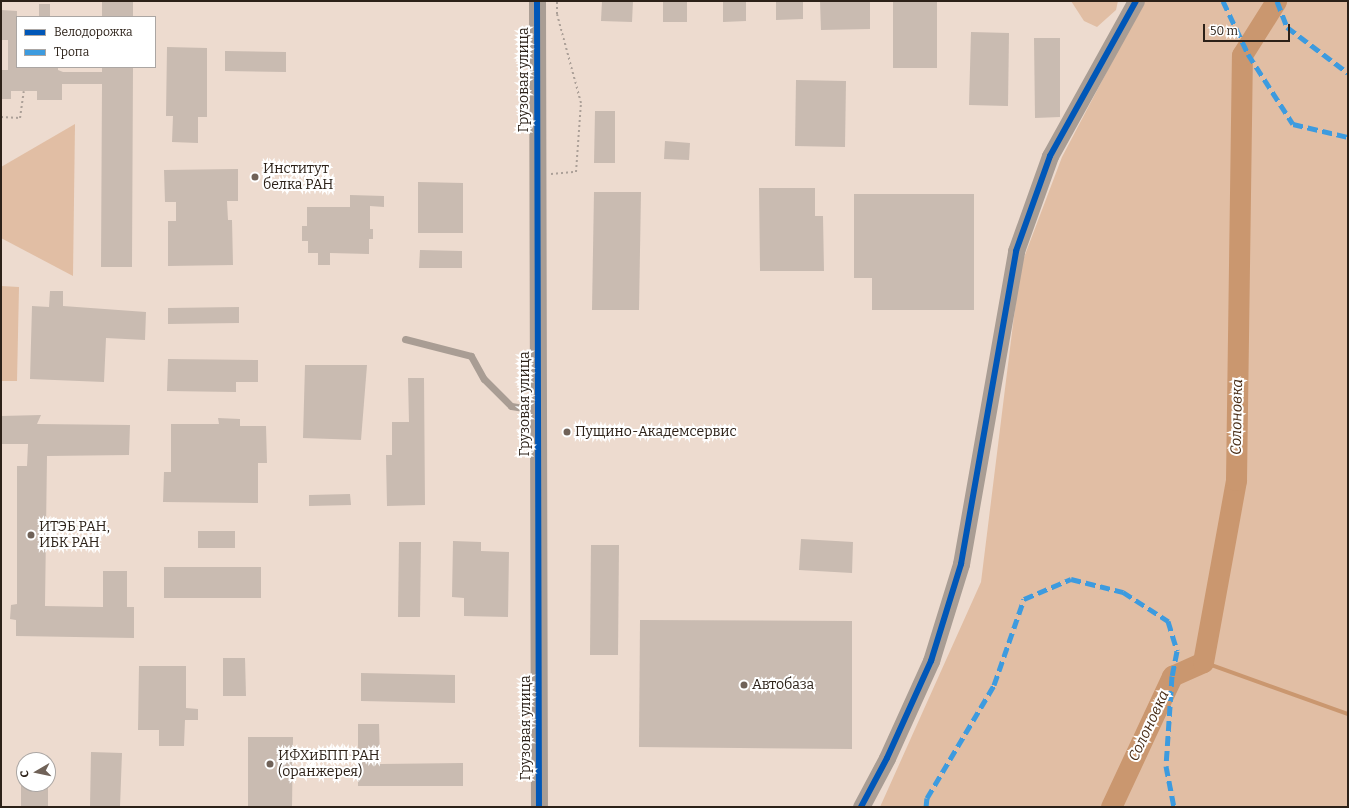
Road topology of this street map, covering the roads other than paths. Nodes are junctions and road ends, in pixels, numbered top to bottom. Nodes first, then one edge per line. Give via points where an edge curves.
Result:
1 (537, 1) edge
2 (1136, 1) edge
3 (405, 339) dead end
4 (537, 410) junction
5 (539, 807) edge
6 (861, 807) edge

1 - 4 street, Грузовая улица
2 - 6 street via 1050,156 1016,251 961,564 931,661 887,758
3 - 4 lane via 471,356 484,379 511,406
4 - 5 street, Грузовая улица

